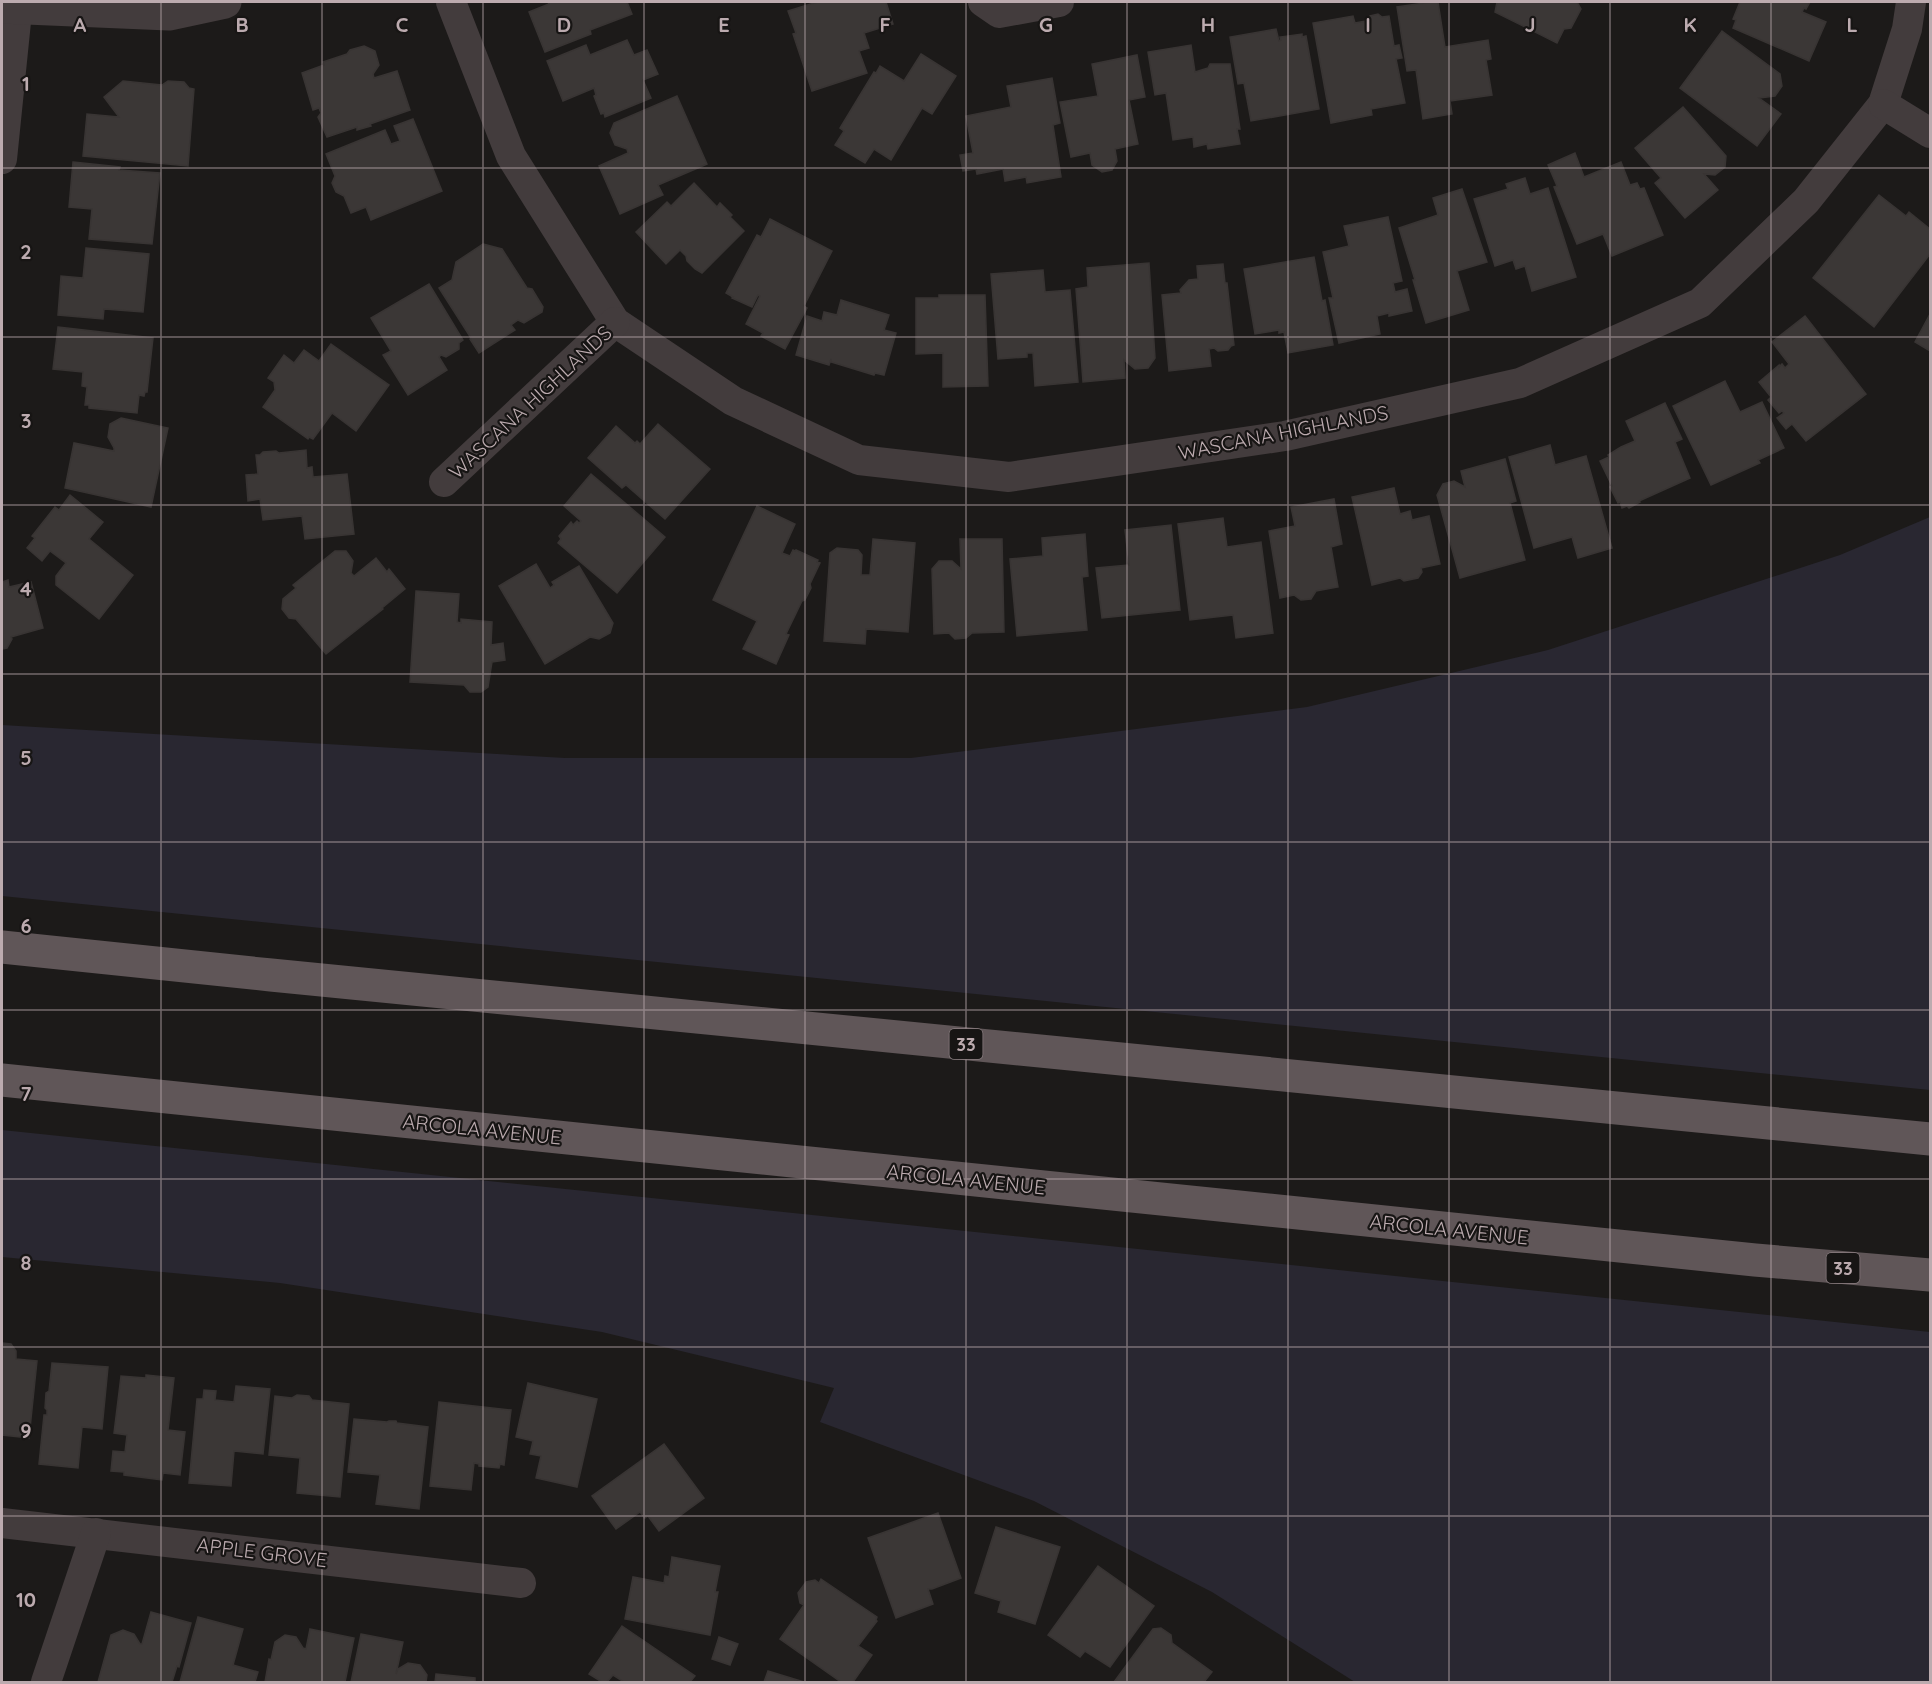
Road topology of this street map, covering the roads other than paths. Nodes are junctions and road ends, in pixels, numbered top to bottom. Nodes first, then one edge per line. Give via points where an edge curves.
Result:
1 (225, 2) edge
2 (451, 2) edge
3 (984, 2) edge
4 (1059, 2) edge
5 (1911, 2) edge
6 (12, 6) edge
7 (1883, 104) junction
8 (1930, 133) edge
9 (2, 159) edge
10 (615, 322) junction
11 (444, 482) dead end
12 (2, 947) edge
13 (2, 1080) edge
14 (1930, 1139) edge
15 (1930, 1275) edge
16 (2, 1523) edge
17 (96, 1533) junction
18 (521, 1583) dead end
19 (46, 1683) edge

1 - 6 street via 169,14
2 - 10 street, WASCANA HIGHLANDS via 511,156
3 - 4 street via 999,14
5 - 7 street, WASCANA HIGHLANDS via 1907,29
6 - 9 street
7 - 8 street
7 - 10 street, WASCANA HIGHLANDS via 1806,201 1700,303 1520,383 1285,436 1009,477 859,460 733,401
10 - 11 street, WASCANA HIGHLANDS
12 - 14 main road, 33
13 - 15 main road, ARCOLA AVENUE / 33
16 - 17 street, APPLE GROVE
17 - 18 street, APPLE GROVE
17 - 19 street

